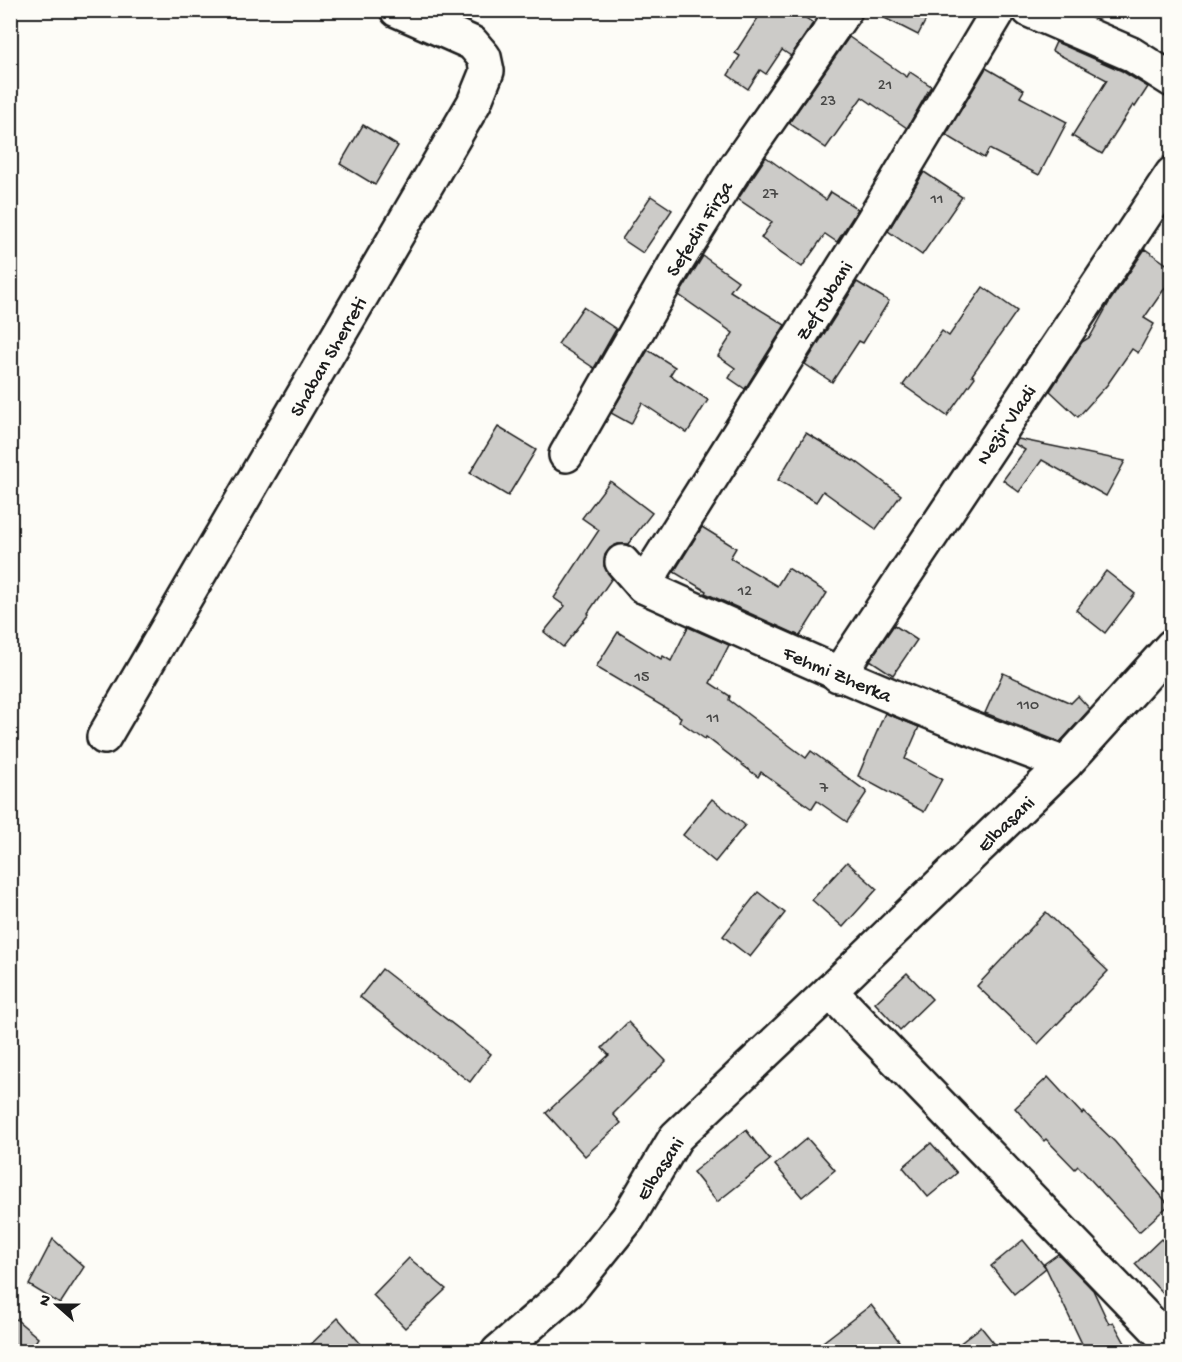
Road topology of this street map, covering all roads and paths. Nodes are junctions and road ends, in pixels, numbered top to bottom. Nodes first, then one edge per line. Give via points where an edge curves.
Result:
1 (397, 10) edge
2 (845, 10) edge
3 (999, 10) edge
4 (1029, 10) edge
5 (1172, 80) edge
6 (1172, 174) edge
7 (566, 455) dead end
8 (622, 562) dead end
9 (643, 586) junction
10 (1172, 646) edge
11 (838, 675) junction
12 (104, 738) dead end
13 (1065, 764) junction
14 (830, 992) junction
15 (1172, 1345) edge
16 (498, 1352) edge

1 - 12 street, Shaban Sherreti via 472,44 484,57 488,71 474,103
2 - 7 street, Sefedin Firza via 730,176
3 - 9 street, Zef Jubani via 872,222
4 - 5 street via 1131,54
6 - 11 street, Nezir Vladi
8 - 9 street, Fehmi Zherka
9 - 11 street, Fehmi Zherka
10 - 13 street, Elbasani
11 - 13 street, Fehmi Zherka
13 - 14 street, Elbasani
14 - 15 street
14 - 16 street, Elbasani via 676,1137 628,1218 569,1291

